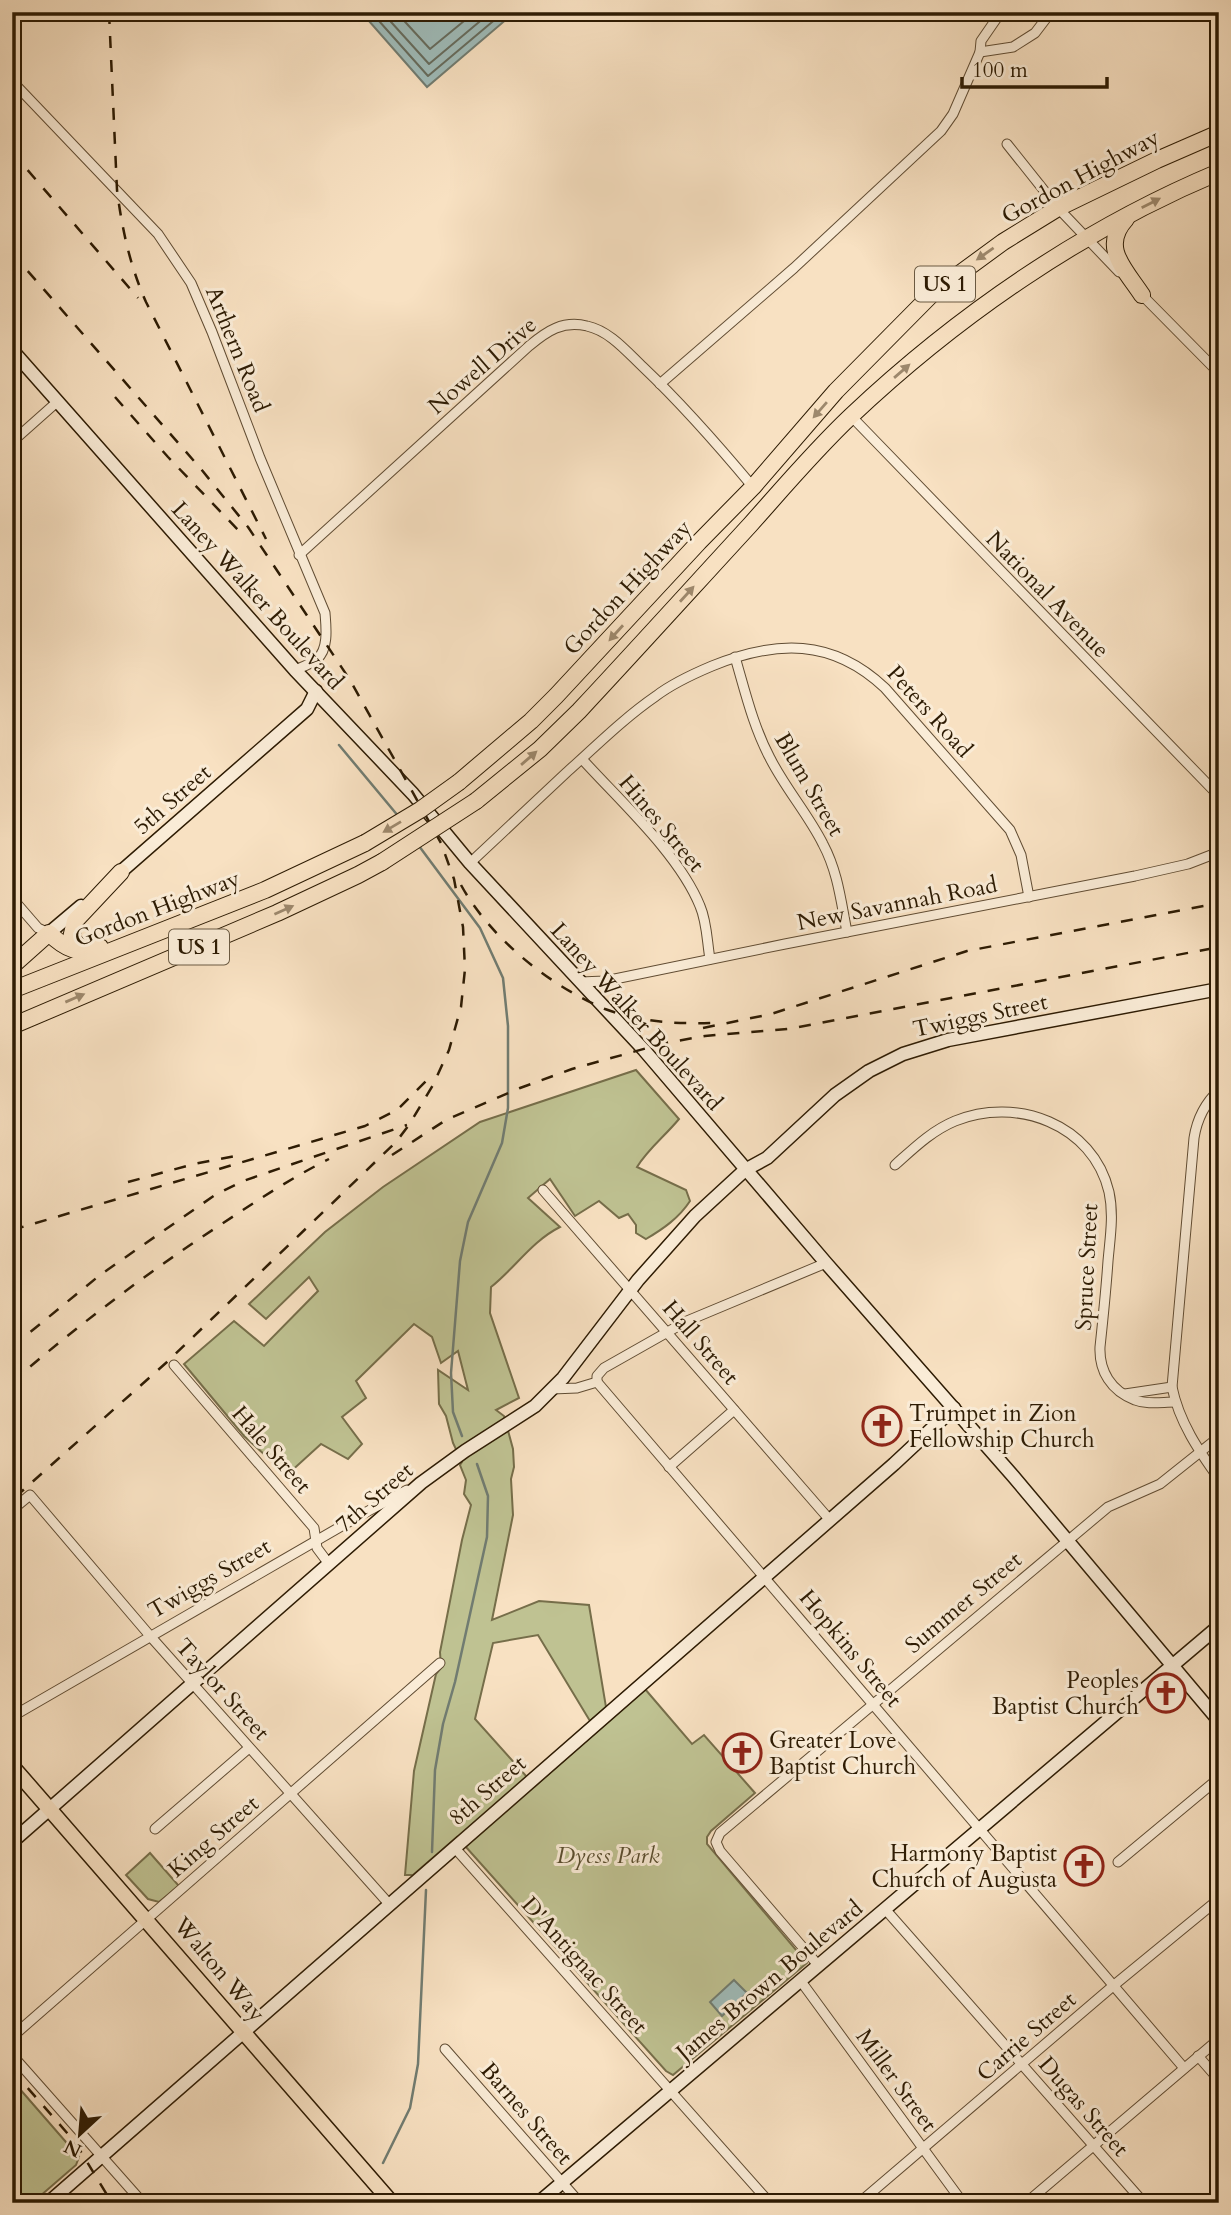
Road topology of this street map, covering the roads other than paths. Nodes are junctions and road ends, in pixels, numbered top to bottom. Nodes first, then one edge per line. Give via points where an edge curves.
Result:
1 (1001, 12) edge
2 (1051, 12) edge
3 (979, 51) junction
4 (12, 81) edge
5 (1219, 133) edge
6 (1007, 144) dead end
7 (1219, 172) edge
8 (1058, 208) junction
9 (1128, 216) junction
10 (1088, 238) junction
11 (1142, 295) junction
12 (12, 350) edge
13 (1219, 373) edge
14 (660, 383) junction
15 (57, 402) junction
16 (851, 416) junction
17 (12, 442) edge
18 (753, 487) junction
19 (299, 555) junction
20 (735, 657) junction
21 (295, 670) junction
22 (316, 691) junction
23 (582, 759) junction
24 (1219, 796) edge
25 (1219, 852) edge
26 (328, 861) junction
27 (470, 863) junction
28 (121, 872) junction
29 (1028, 897) junction
30 (12, 898) edge
31 (846, 932) junction
32 (49, 933) junction
33 (91, 950) junction
34 (710, 959) junction
35 (12, 966) edge
36 (580, 982) junction
37 (1219, 989) edge
38 (12, 990) edge
39 (12, 1026) edge
40 (1219, 1090) edge
41 (894, 1166) dead end
42 (746, 1170) junction
43 (543, 1190) dead end
44 (826, 1263) junction
45 (630, 1290) junction
46 (667, 1332) junction
47 (174, 1365) dead end
48 (597, 1382) junction
49 (1172, 1387) junction
50 (552, 1389) junction
51 (1124, 1394) junction
52 (1175, 1402) junction
53 (954, 1409) junction
54 (734, 1410) junction
55 (1219, 1437) edge
56 (1201, 1453) junction
57 (669, 1467) junction
58 (1219, 1479) edge
59 (421, 1483) junction
60 (12, 1510) edge
61 (829, 1519) junction
62 (1067, 1539) junction
63 (316, 1540) junction
64 (329, 1564) junction
65 (764, 1576) junction
66 (1219, 1626) edge
67 (151, 1637) junction
68 (440, 1663) dead end
69 (1171, 1665) junction
70 (193, 1684) junction
71 (872, 1703) junction
72 (20, 1712) dead end
73 (1219, 1721) edge
74 (249, 1748) junction
75 (12, 1766) edge
76 (1219, 1778) edge
77 (290, 1794) junction
78 (51, 1808) junction
79 (156, 1829) dead end
80 (979, 1829) junction
81 (12, 1842) edge
82 (450, 1851) junction
83 (1118, 1862) dead end
84 (1219, 1899) edge
85 (390, 1905) junction
86 (885, 1909) junction
87 (148, 1919) junction
88 (818, 1965) junction
89 (800, 1980) junction
90 (1114, 1986) junction
91 (244, 2033) junction
92 (12, 2038) edge
93 (1219, 2039) edge
94 (445, 2049) dead end
95 (12, 2055) edge
96 (1198, 2056) junction
97 (1023, 2065) junction
98 (1184, 2068) junction
99 (1219, 2080) edge
100 (670, 2091) junction
101 (1093, 2146) junction
102 (923, 2149) junction
103 (101, 2156) junction
104 (562, 2182) junction
105 (388, 2199) edge
106 (48, 2203) edge
107 (143, 2203) edge
108 (538, 2203) edge
109 (580, 2203) edge
110 (770, 2203) edge
111 (859, 2203) edge
112 (963, 2203) edge
113 (1026, 2203) edge
114 (1144, 2203) edge

1 - 3 street
2 - 3 street via 1035,33 1013,47
3 - 14 street via 953,114 941,131 794,268
4 - 19 street, Arthern Road via 158,233 191,283
5 - 8 highway, Gordon Highway / US 1
6 - 8 street
9 -> 7 highway, US 1
8 - 10 street
8 -> 18 highway, Gordon Highway / US 1 via 932,294 836,391
9 - 10 highway, US 1
9 - 11 highway via 1114,234 1116,254
10 - 11 street
16 -> 10 highway, US 1 via 937,342 1022,279
11 - 13 street
12 - 15 main road, Laney Walker Boulevard
14 - 18 street, Nowell Drive
14 - 19 street, Nowell Drive via 601,330 579,324 552,328
15 - 17 street
15 - 21 main road, Laney Walker Boulevard
16 - 24 street, National Avenue
39 -> 16 highway, US 1, bridge via 358,875 476,801 579,712
18 -> 26 highway, Gordon Highway / US 1, bridge via 511,739 421,810
19 - 21 street, Arthern Road via 325,612 327,632 318,659
20 - 23 street, Peters Road via 666,689
20 - 29 street, Peters Road via 777,647 804,648 843,659 869,673 1010,830 1018,846
20 - 31 street, Blum Street via 752,718 769,757 830,858
21 - 22 main road, Laney Walker Boulevard
22 - 27 main road, Laney Walker Boulevard via 413,794
22 - 28 main road, 5th Street via 307,709
23 - 27 street, Peters Road
23 - 34 street, Hines Street via 688,880 702,908
25 - 29 street, New Savannah Road via 1169,869
26 - 33 highway
26 - 38 highway, Gordon Highway / US 1
27 - 36 main road, Laney Walker Boulevard
28 - 32 main road, 5th Street
28 - 33 highway via 75,921 71,938
29 - 31 street, New Savannah Road
30 - 32 street via 38,928
31 - 34 street, New Savannah Road
32 - 33 highway via 66,948
32 - 35 highway
34 - 36 street, New Savannah Road via 606,981
36 - 42 main road, Laney Walker Boulevard
37 - 42 main road, Twiggs Street via 948,1040 903,1054 852,1082 767,1158
40 - 49 street via 1200,1114 1194,1138
41 - 51 street, Spruce Street via 938,1129 974,1114 996,1111 1040,1116 1089,1152 1101,1169 1111,1205 1100,1359 1106,1377
42 - 44 main road, Laney Walker Boulevard
42 - 45 main road, 7th Street via 695,1216
43 - 45 street, Hall Street
44 - 46 street
44 - 53 main road, Laney Walker Boulevard
45 - 46 street, Hall Street
45 - 50 main road, 7th Street
46 - 48 street via 604,1368
46 - 54 street, Hall Street
47 - 63 street, Hale Street via 314,1528
48 - 50 street
48 - 57 street, Hopkins Street
49 - 51 street
49 - 52 street
50 - 59 main road, 7th Street via 522,1415
51 - 52 street via 1147,1403
52 - 56 street
53 - 61 main road, 8th Street
53 - 62 main road, Laney Walker Boulevard
54 - 57 street
54 - 61 street, Hall Street
55 - 56 street, Summer Street
56 - 58 street
56 - 62 street, Summer Street via 1160,1484 1108,1507
57 - 65 street, Hopkins Street
59 - 63 street, Twiggs Street
59 - 64 main road, 7th Street
60 - 67 street, Taylor Street via 30,1495
61 - 65 main road, 8th Street
62 - 69 main road, Laney Walker Boulevard
62 - 71 street, Summer Street
63 - 64 street, Hale Street
63 - 67 street, Twiggs Street
64 - 70 main road, 7th Street
65 - 71 street, Hopkins Street
65 - 82 main road, 8th Street
66 - 69 main road, James Brown Boulevard
67 - 70 street, Taylor Street
67 - 72 street, Twiggs Street
68 - 77 street, King Street
69 - 73 main road, Laney Walker Boulevard
69 - 80 main road, James Brown Boulevard
70 - 74 street, Taylor Street
70 - 78 main road, 7th Street
71 - 80 street, Hopkins Street
71 - 88 street, Summer Street via 720,1833 716,1842
74 - 77 street, Taylor Street
74 - 79 street
75 - 78 main road, Walton Way
76 - 83 street
77 - 85 street, Taylor Street
77 - 87 street, King Street
78 - 81 main road, 7th Street
78 - 87 main road, Walton Way
80 - 86 main road, James Brown Boulevard
80 - 90 street, Hopkins Street
82 - 85 main road, 8th Street
82 - 100 street, D'Antignac Street
84 - 90 street, Carrie Street
85 - 91 main road, 8th Street
86 - 88 main road, James Brown Boulevard
86 - 97 street, Dugas Street
87 - 91 main road, Walton Way
87 - 92 street, King Street
88 - 89 main road, James Brown Boulevard
89 - 100 main road, James Brown Boulevard
89 - 102 street, Miller Street
90 - 97 street, Carrie Street
90 - 98 street, Hopkins Street
91 - 103 main road, 8th Street
91 - 105 main road, Walton Way
93 - 96 street
94 - 104 street, Barnes Street
95 - 103 street
96 - 98 street
96 - 99 street
97 - 101 street, Dugas Street
97 - 102 street, Carrie Street
98 - 101 street
100 - 104 main road, James Brown Boulevard
100 - 110 street, D'Antignac Street
101 - 113 street
101 - 114 street, Dugas Street
102 - 111 street, Carrie Street
102 - 112 street, Miller Street
103 - 106 main road, 8th Street
103 - 107 street
104 - 108 main road, James Brown Boulevard
104 - 109 street, Barnes Street

